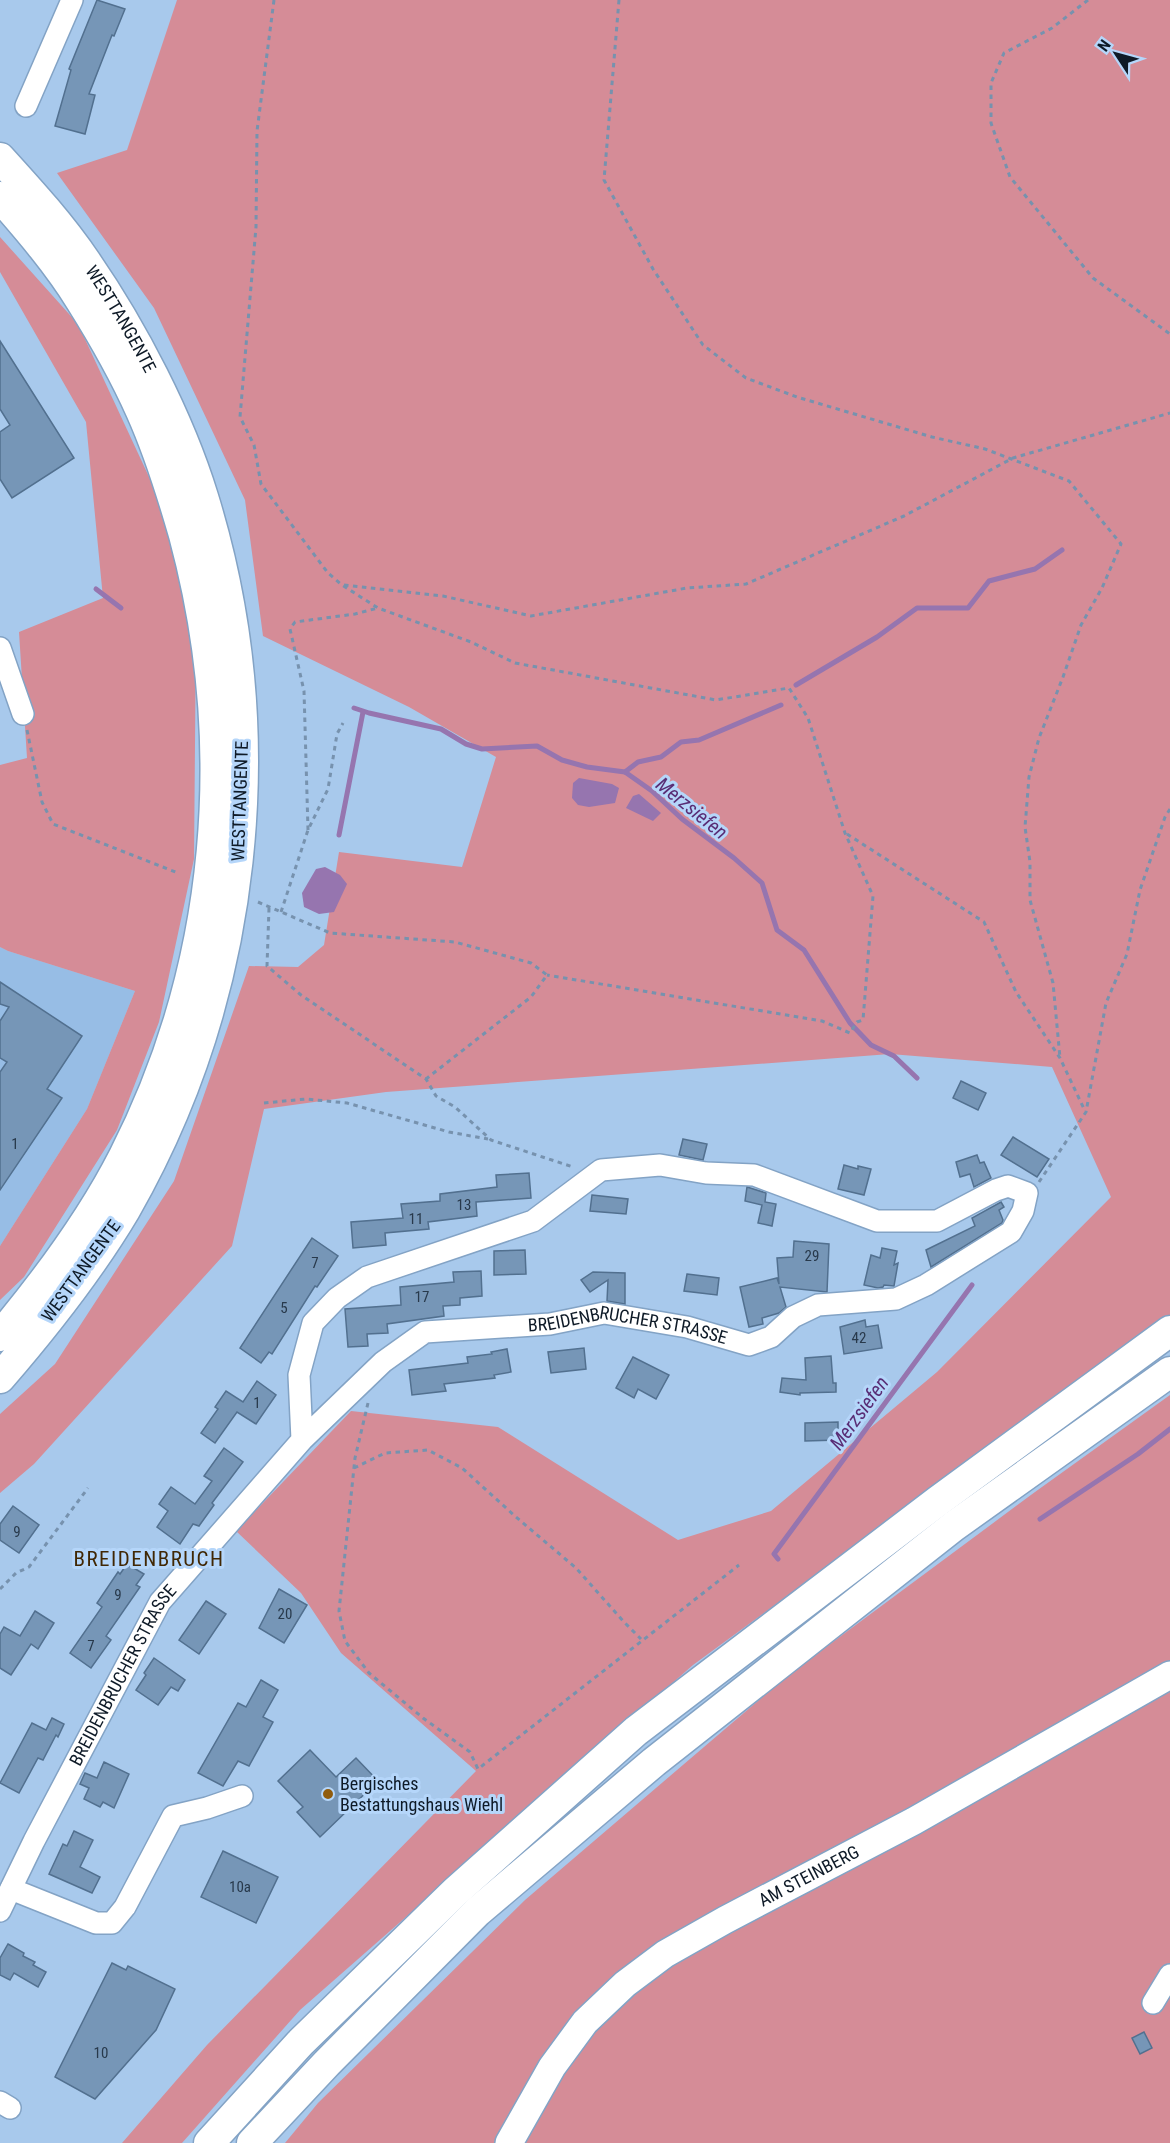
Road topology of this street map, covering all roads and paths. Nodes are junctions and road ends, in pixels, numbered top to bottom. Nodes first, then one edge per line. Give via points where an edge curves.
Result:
1 (72, 0) edge
2 (274, 0) edge
3 (620, 0) edge
4 (1088, 0) edge
5 (26, 106) dead end
6 (0, 158) edge
7 (0, 197) edge
8 (35, 217) junction
9 (1170, 334) edge
10 (1170, 413) edge
11 (1013, 458) junction
12 (342, 585) junction
13 (378, 608) junction
14 (0, 648) edge
15 (23, 714) joint
16 (342, 723) dead end
17 (1170, 809) edge
18 (308, 830) junction
19 (845, 833) junction
20 (178, 873) dead end
21 (258, 902) dead end
22 (270, 908) junction
23 (281, 912) junction
24 (547, 975) junction
25 (1060, 1058) junction
26 (426, 1079) junction
27 (264, 1103) dead end
28 (1086, 1112) junction
29 (491, 1140) junction
30 (599, 1172) junction
31 (1027, 1193) junction
32 (1170, 1331) edge
33 (0, 1336) edge
34 (1170, 1372) edge
35 (0, 1378) edge
36 (366, 1378) junction
37 (302, 1440) junction
38 (354, 1468) junction
39 (88, 1488) dead end
40 (739, 1565) dead end
41 (0, 1589) edge
42 (642, 1639) junction
43 (1169, 1676) edge
44 (242, 1796) dead end
45 (3, 1904) edge
46 (1170, 1975) edge
47 (1153, 2003) dead end
48 (209, 2143) edge
49 (252, 2143) edge
50 (509, 2143) edge

1 - 5 street
2 - 12 path via 257,131 256,227 240,417 254,445 261,484 328,573
3 - 11 path via 604,180 653,269 703,345 746,378 796,397
4 - 9 path via 1052,28 1004,53 990,83 991,123 1010,177 1093,278
6 - 8 highway
7 - 8 highway
8 - 33 highway, WESTTANGENTE via 49,255 110,350 158,452 205,625 214,698 216,800 210,875 198,942 183,1009 152,1095 122,1161 71,1244
8 - 35 highway, WESTTANGENTE via 87,263 124,324 179,434 202,494 229,602 237,656 243,733 242,822 229,930 186,1080 124,1211 79,1279
10 - 11 path
11 - 12 path via 904,516 746,584 687,588 531,616 442,596
11 - 25 path via 1069,481 1121,544 1081,625 1039,738 1029,777 1025,827 1030,900 1053,983
12 - 13 path
13 - 18 path via 295,622 290,629 304,692
13 - 19 path via 471,642 515,663 716,700 789,688 808,718
14 - 15 street
15 - 20 path via 42,802 53,824
16 - 18 path via 328,789
17 - 28 path via 1140,890 1127,954 1106,1003
18 - 23 path
19 - 24 path via 873,897 863,1020 850,1033 822,1021
19 - 25 path via 984,922 1016,992
21 - 22 path
22 - 23 path
22 - 26 path via 267,966 301,994
23 - 24 path via 330,933 455,942 531,963
24 - 26 path via 531,997
25 - 28 path
26 - 29 path via 436,1096 455,1107
27 - 29 path via 306,1099 347,1102
28 - 31 path
29 - 30 path
30 - 31 street via 660,1165 706,1173 754,1175 885,1222 937,1221 1008,1186
30 - 37 street via 532,1221 367,1277 337,1298 313,1323 299,1375
31 - 36 street, BREIDENBRUCHER STRASSE via 1023,1211 1011,1232 926,1286 896,1299 818,1305 793,1317 771,1337 749,1345 687,1327 604,1313 550,1324 425,1332
32 - 48 highway via 938,1501 636,1731 455,1892 302,2042
34 - 49 highway via 954,1526 654,1762 477,1912
36 - 37 street, BREIDENBRUCHER STRASSE
36 - 38 path via 371,1391
37 - 45 street, BREIDENBRUCHER STRASSE via 160,1602
38 - 42 path via 385,1453 428,1450 462,1468 576,1568
38 - 42 path via 339,1611 345,1641 369,1673 470,1752 478,1769
39 - 41 path via 28,1567
40 - 42 path
43 - 50 main road, AM STEINBERG via 914,1821 665,1954 625,1984 585,2022 552,2067
44 - 45 street, BREIDENBRUCHER STRASSE via 173,1816 125,1907 112,1923
46 - 47 street

